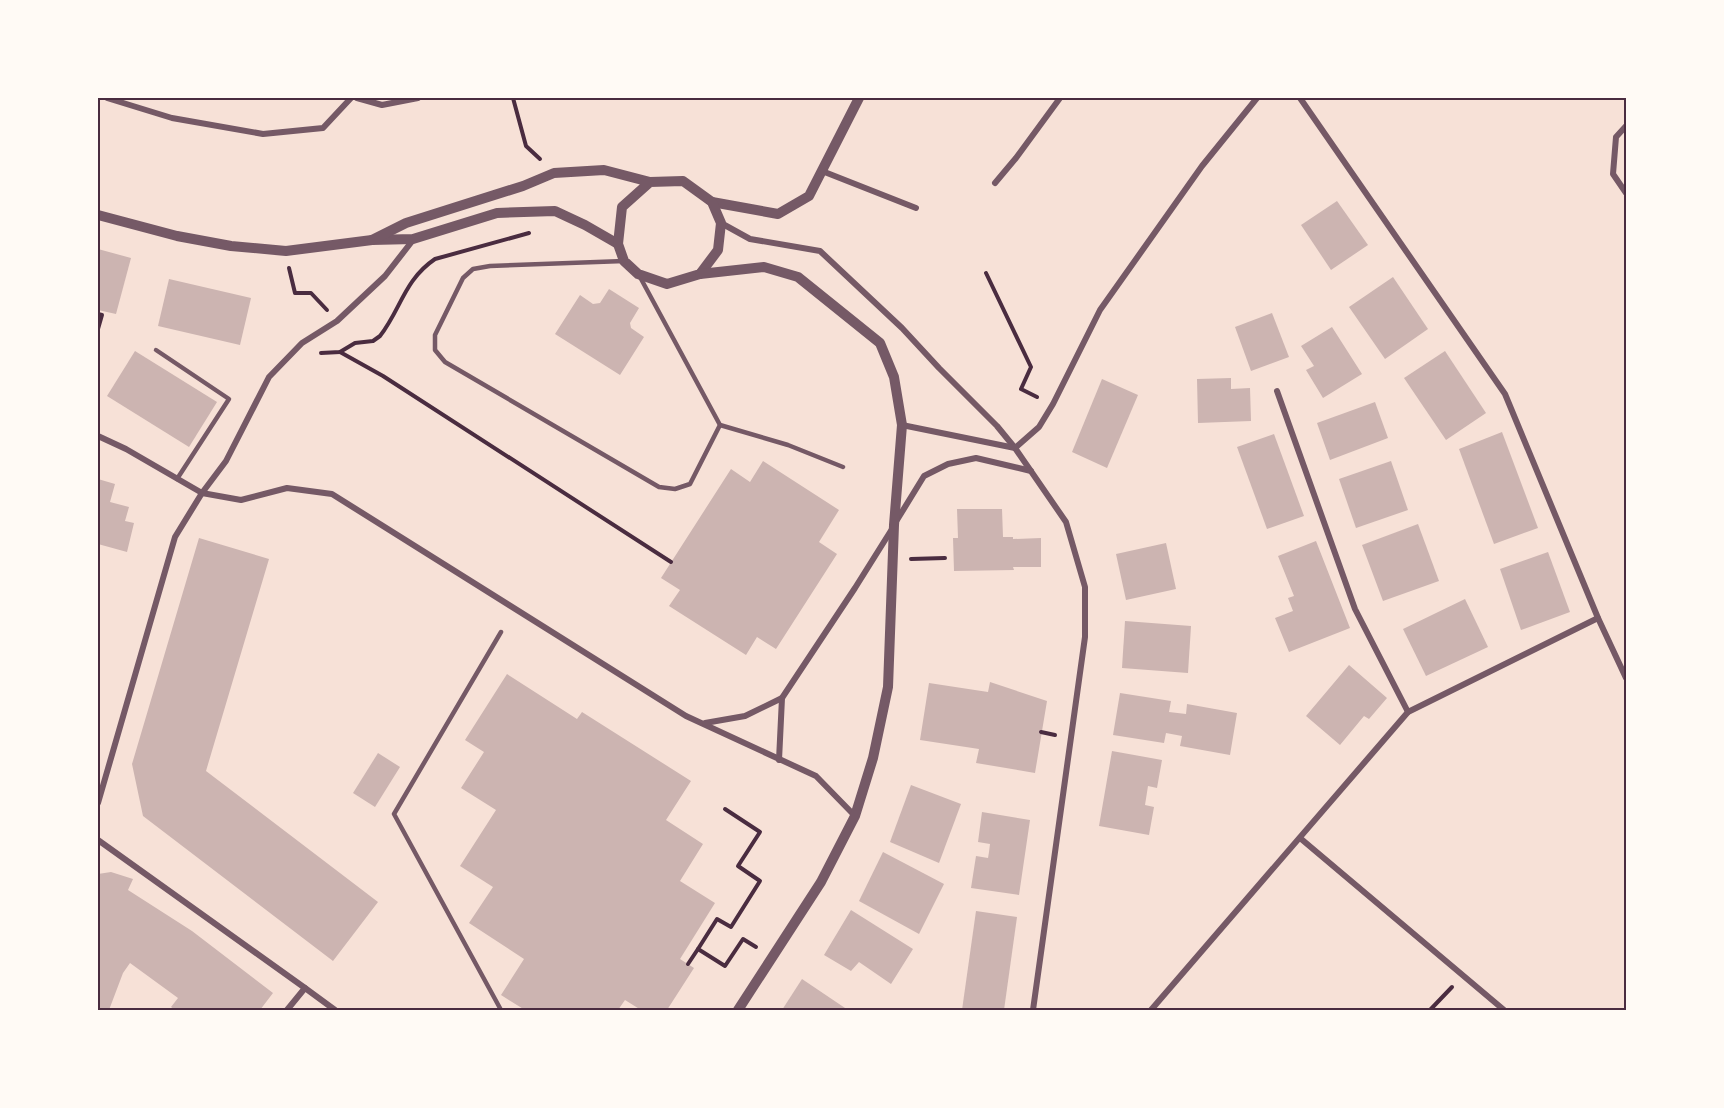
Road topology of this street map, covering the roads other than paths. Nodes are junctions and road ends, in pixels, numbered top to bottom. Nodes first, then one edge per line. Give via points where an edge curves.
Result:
1 (107, 98) edge
2 (351, 98) edge
3 (357, 98) edge
4 (418, 98) edge
5 (859, 98) edge
6 (1060, 98) edge
7 (1257, 98) edge
8 (1300, 98) edge
9 (1626, 126) edge
10 (822, 171) junction
11 (650, 182) junction
12 (996, 183) dead end
13 (1626, 193) edge
14 (712, 202) junction
15 (916, 208) dead end
16 (98, 215) edge
17 (721, 223) junction
18 (413, 239) junction
19 (372, 240) junction
20 (618, 244) junction
21 (624, 261) junction
22 (638, 274) junction
23 (700, 274) junction
24 (156, 350) dead end
25 (1276, 391) dead end
26 (720, 425) junction
27 (902, 425) junction
28 (98, 436) edge
29 (1016, 448) junction
30 (843, 467) dead end
31 (1031, 471) junction
32 (177, 478) junction
33 (202, 493) junction
34 (894, 525) junction
35 (1598, 618) junction
36 (501, 632) dead end
37 (1626, 678) edge
38 (782, 698) junction
39 (1408, 712) junction
40 (705, 723) junction
41 (779, 759) junction
42 (98, 803) edge
43 (855, 816) junction
44 (1300, 838) junction
45 (98, 840) edge
46 (305, 988) junction
47 (1155, 1009) edge
48 (287, 1011) edge
49 (334, 1011) edge
50 (501, 1011) edge
51 (738, 1011) edge
52 (1033, 1011) edge
53 (1504, 1011) edge

1 - 2 street via 172,118 263,135 323,128
3 - 4 street via 382,105
5 - 10 street
6 - 12 street
7 - 29 street via 1202,166 1100,310 1053,404 1039,427
8 - 35 street via 1505,394
9 - 13 street via 1616,137 1613,174
10 - 14 street via 808,196 778,214
10 - 15 street
11 - 14 street via 682,181
11 - 19 street via 604,170 554,173 406,223
11 - 20 street via 622,207
14 - 17 street
16 - 19 street via 231,246 286,251
17 - 23 street via 718,250
17 - 29 street via 750,239 820,251 902,328
18 - 19 street
18 - 20 street via 497,213 555,211
18 - 33 street via 385,276 337,321 302,343 269,377 226,461
20 - 21 street
21 - 22 street
21 - 26 lane via 473,269 463,278 435,335 435,350 445,362 659,487 675,489 690,484
22 - 23 street via 667,284
22 - 26 lane
23 - 27 street via 764,267 798,277 880,343 894,377
24 - 32 lane via 229,399
25 - 39 street via 1355,609
26 - 30 lane via 788,445
27 - 29 street
27 - 34 street
28 - 32 street
29 - 31 street
31 - 34 street via 976,458 948,464 924,476
31 - 52 street via 1066,522 1085,587 1083,649
32 - 33 street
33 - 40 street via 241,500 287,488 332,494 686,716
33 - 42 street via 175,537
34 - 38 street
34 - 43 street via 888,687 873,758
35 - 37 street
35 - 39 street
36 - 50 lane via 394,814
38 - 40 street via 745,716
38 - 41 street
39 - 44 street
40 - 41 street
41 - 43 street via 816,776
43 - 51 street via 821,882
44 - 47 street
44 - 53 street
45 - 46 street
46 - 48 street
46 - 49 street

